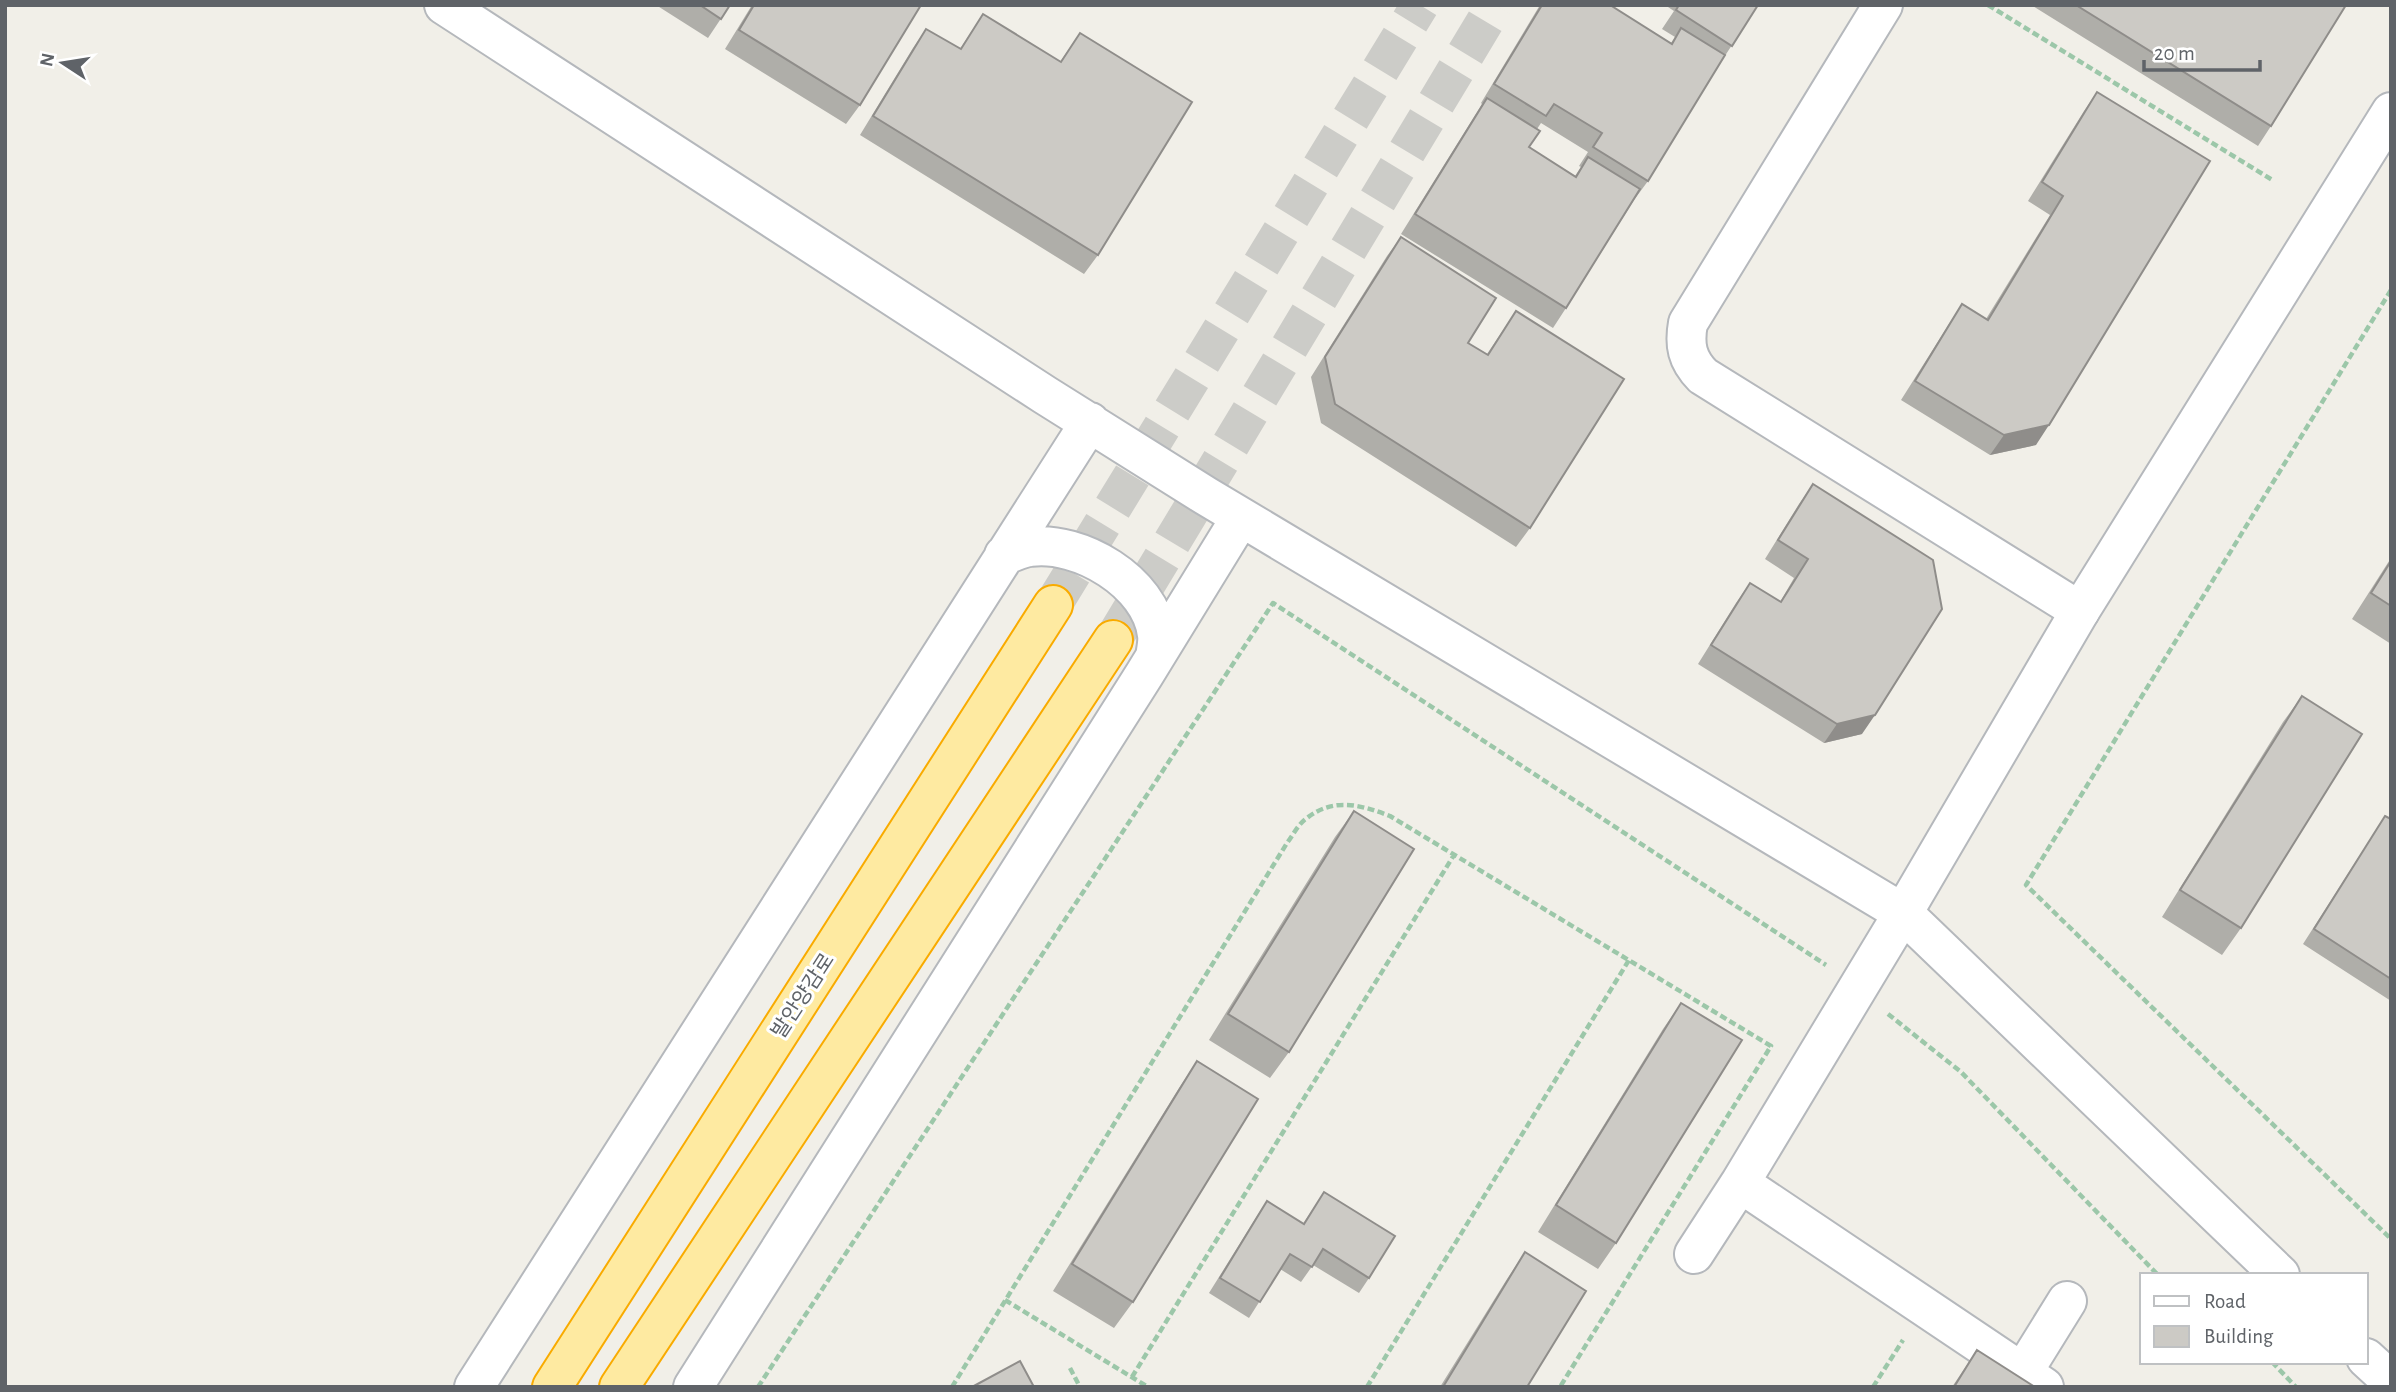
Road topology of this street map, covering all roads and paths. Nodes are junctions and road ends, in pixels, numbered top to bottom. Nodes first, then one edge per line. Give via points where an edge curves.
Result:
1 (444, 5) edge
2 (1883, 5) edge
3 (1988, 5) edge
4 (2391, 112) edge
5 (2274, 181) dead end
6 (2391, 290) edge
7 (1090, 422) junction
8 (1241, 517) junction
9 (1004, 555) junction
10 (1054, 605) tunnel mouth
11 (2080, 611) junction
12 (1113, 640) tunnel mouth
13 (1155, 657) junction
14 (1454, 855) junction
15 (1903, 913) junction
16 (1629, 960) junction
17 (1857, 989) junction
18 (1740, 1184) junction
19 (2391, 1239) edge
20 (1694, 1254) dead end
21 (2156, 1273) edge
22 (2278, 1273) edge
23 (1005, 1300) junction
24 (2067, 1301) dead end
25 (1924, 1307) junction
26 (2368, 1360) edge
27 (2274, 1364) edge
28 (1070, 1368) dead end
29 (1132, 1377) junction
30 (2034, 1379) edge
31 (2391, 1381) edge
32 (474, 1387) edge
33 (552, 1387) edge
34 (619, 1387) edge
35 (693, 1387) edge
36 (758, 1387) edge
37 (952, 1387) edge
38 (1080, 1387) edge
39 (1148, 1387) edge
40 (1367, 1387) edge
41 (1560, 1387) edge
42 (1873, 1387) edge
43 (2296, 1387) edge

1 - 7 street
2 - 11 street via 1688,323 1687,353 1703,376
3 - 5 path
4 - 11 street
6 - 19 path via 2026,885
7 - 8 street
7 - 9 street
8 - 13 street
8 - 15 street
9 - 13 street via 1029,547 1055,547 1111,568 1133,588 1150,613 1157,635
9 - 32 street
10 - 33 highway, 발안양감로
11 - 15 street
12 - 34 highway
13 - 35 street
14 - 16 path
14 - 23 path via 1390,816 1361,805 1334,804 1306,818
14 - 29 path
15 - 17 street
15 - 22 street
16 - 40 path
16 - 41 path via 1771,1046
17 - 18 street
17 - 21 path via 1961,1072
17 - 36 path via 1813,954 1273,603
18 - 20 street
18 - 25 street
23 - 29 path
23 - 37 path
24 - 30 street
25 - 30 street
25 - 42 path
26 - 31 street
27 - 43 path
28 - 38 path
29 - 39 path

